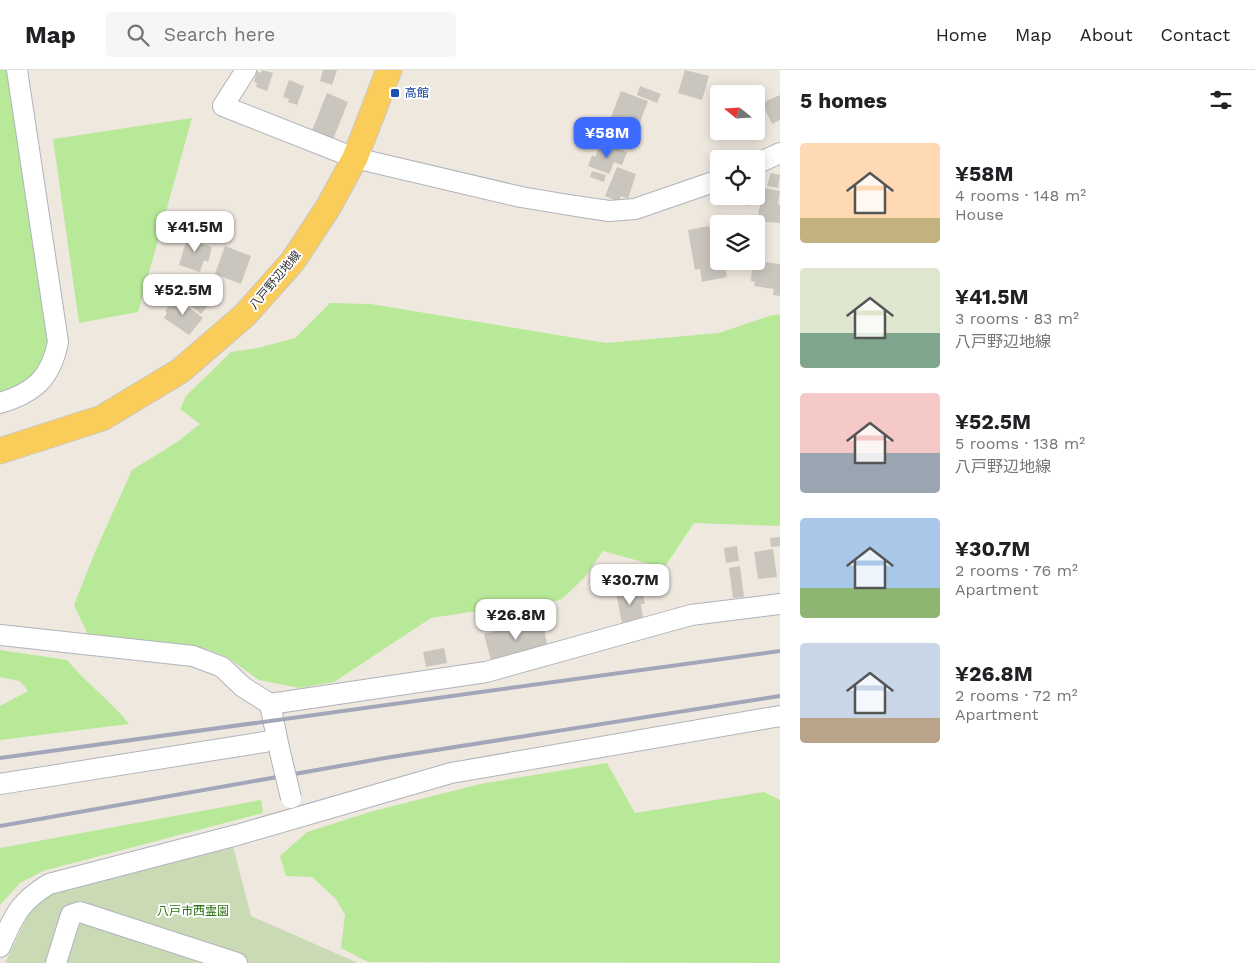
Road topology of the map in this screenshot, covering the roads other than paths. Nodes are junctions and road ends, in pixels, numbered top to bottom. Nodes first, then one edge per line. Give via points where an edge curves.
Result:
1 (17, 70) edge
2 (246, 70) edge
3 (389, 70) edge
4 (780, 153) edge
5 (355, 158) junction
6 (765, 160) edge
7 (710, 183) edge
8 (0, 403) edge
9 (0, 451) edge
10 (780, 604) edge
11 (0, 635) edge
12 (270, 704) junction
13 (780, 716) edge
14 (278, 744) junction
15 (0, 784) edge
16 (296, 818) junction
17 (0, 947) edge
18 (56, 963) edge
19 (238, 963) edge

1 - 8 street via 58,342 48,373 37,385 20,397
2 - 5 street via 223,106
3 - 5 main road, 八戸野辺地線
4 - 6 street
5 - 7 street via 521,196 609,211 635,208
5 - 9 main road, 八戸野辺地線 via 293,261 245,316 180,371 102,418
10 - 12 street via 691,615 486,672
11 - 12 street via 193,656 222,667 243,687
12 - 14 street
13 - 16 street via 451,773
14 - 15 street
14 - 16 street, bridge
16 - 17 street via 49,884 29,896 17,912
18 - 19 street via 71,915 80,912

